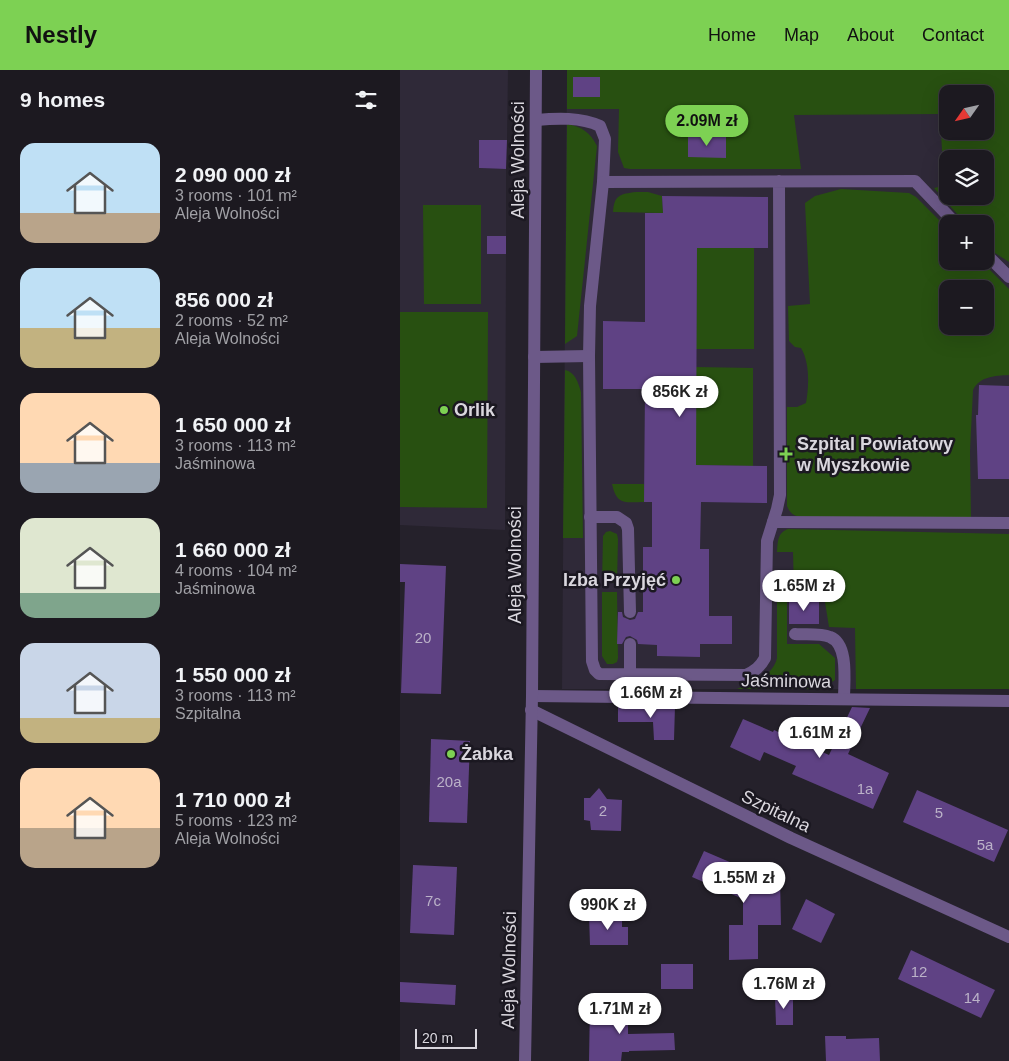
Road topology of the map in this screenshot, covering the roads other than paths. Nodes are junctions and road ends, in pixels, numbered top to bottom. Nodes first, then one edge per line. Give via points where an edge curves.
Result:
1 (536, 70) edge
2 (536, 120) junction
3 (779, 181) junction
4 (604, 182) junction
5 (947, 215) edge
6 (994, 262) edge
7 (1009, 277) edge
8 (589, 356) junction
9 (534, 357) junction
10 (590, 518) junction
11 (773, 522) junction
12 (1009, 523) edge
13 (630, 612) dead end
14 (795, 634) dead end
15 (630, 644) dead end
16 (630, 675) junction
17 (532, 696) junction
18 (844, 699) junction
19 (1009, 700) edge
20 (532, 710) junction
21 (1009, 937) edge
22 (526, 1061) edge

1 - 2 street, Aleja Wolności
2 - 4 street via 589,121 600,126 605,139
2 - 9 street, Aleja Wolności
3 - 4 street
3 - 5 street via 915,181
3 - 11 street via 780,495
4 - 8 street via 590,306
6 - 7 street
8 - 9 street
8 - 10 street
9 - 17 street, Aleja Wolności
10 - 13 street via 617,517 626,522
10 - 16 street via 592,666 599,674
11 - 12 street
11 - 16 street via 767,541 766,650 761,665 746,675
14 - 18 street via 825,636 839,643
15 - 16 street
17 - 18 street, Jaśminowa
17 - 20 street, Aleja Wolności
18 - 19 street, Jaśminowa
20 - 21 street, Szpitalna via 791,838
20 - 22 street, Aleja Wolności

